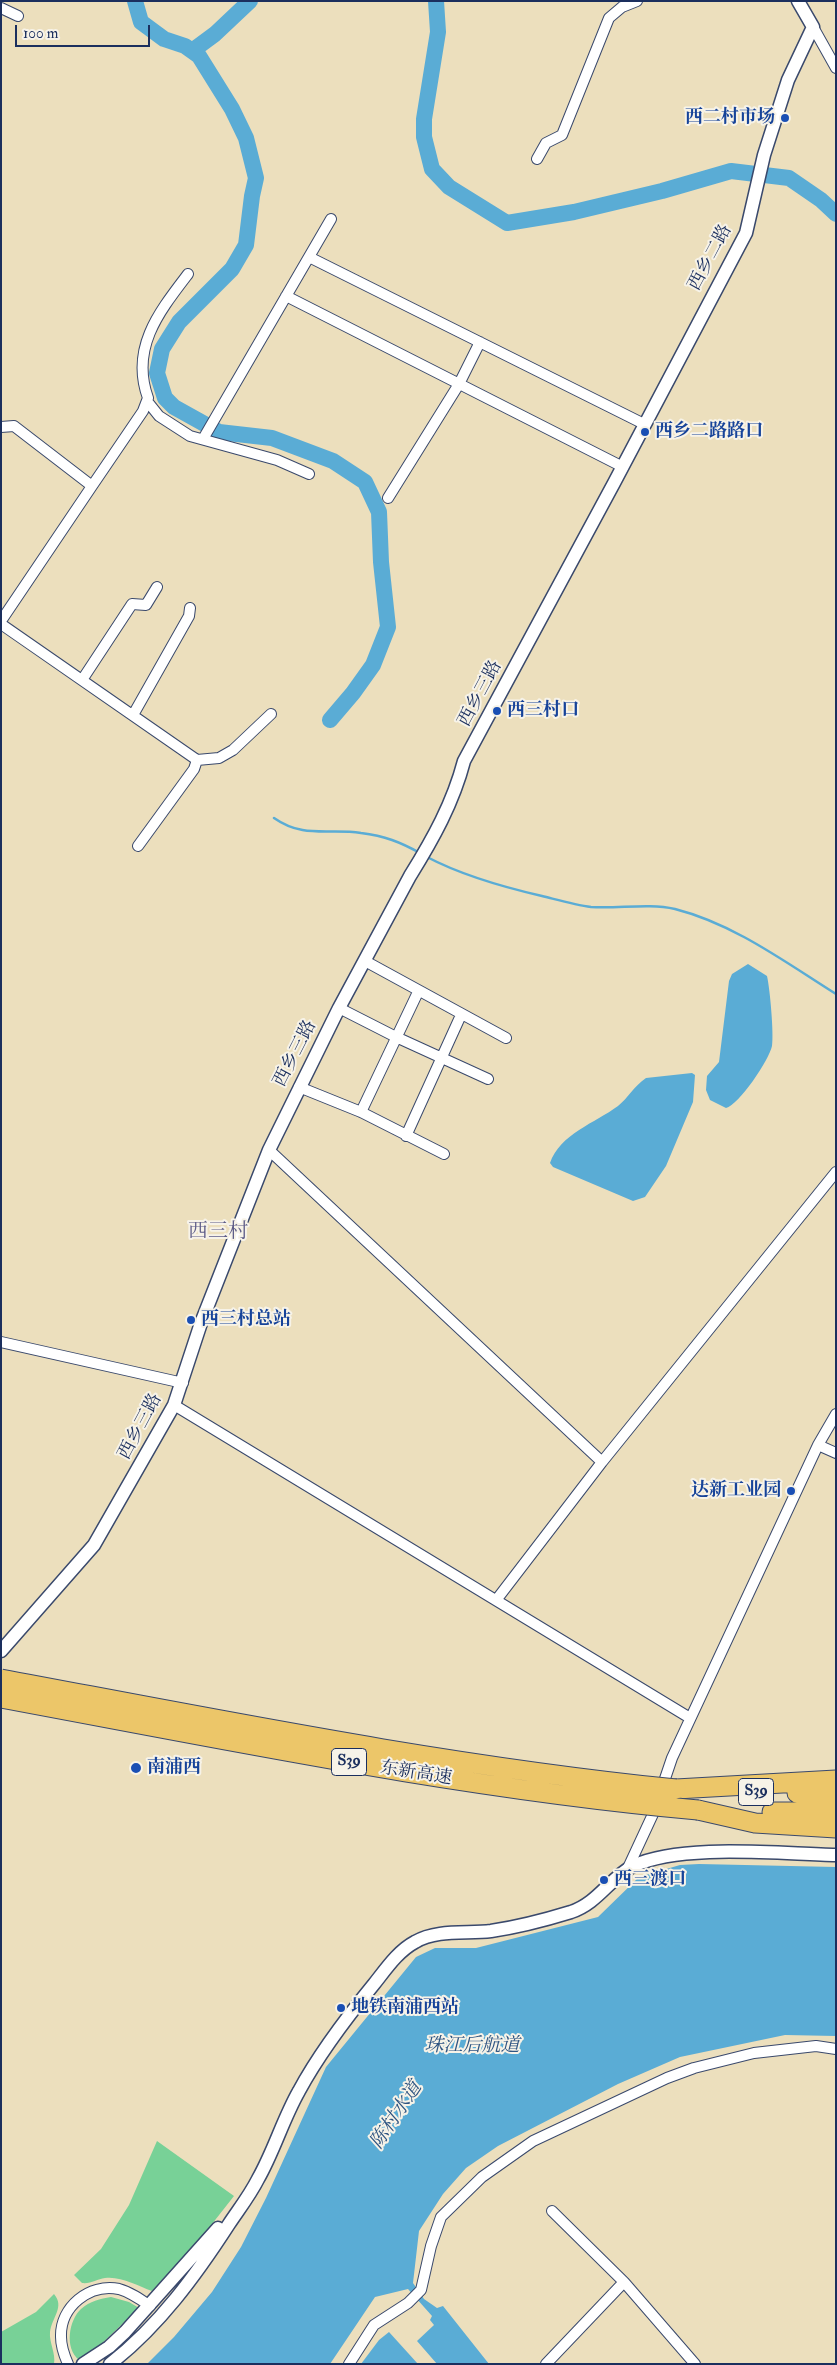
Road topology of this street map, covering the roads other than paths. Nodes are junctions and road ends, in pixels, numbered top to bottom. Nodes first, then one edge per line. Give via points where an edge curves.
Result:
1 (637, 1) edge
2 (798, 1) edge
3 (1, 8) edge
4 (18, 16) dead end
5 (813, 27) junction
6 (836, 68) edge
7 (537, 158) dead end
8 (331, 219) dead end
9 (309, 257) junction
10 (188, 274) dead end
11 (286, 296) junction
12 (480, 342) junction
13 (460, 384) junction
14 (147, 402) junction
15 (644, 424) junction
16 (1, 427) edge
17 (203, 439) junction
18 (623, 467) junction
19 (309, 474) dead end
20 (92, 486) junction
21 (388, 498) dead end
22 (156, 588) dead end
23 (190, 608) dead end
24 (2, 625) edge
25 (82, 680) junction
26 (271, 714) dead end
27 (133, 715) junction
28 (197, 760) junction
29 (138, 846) dead end
30 (365, 961) junction
31 (418, 992) junction
32 (339, 1008) junction
33 (461, 1014) junction
34 (396, 1037) junction
35 (506, 1038) dead end
36 (442, 1058) junction
37 (488, 1079) dead end
38 (299, 1087) junction
39 (361, 1112) junction
40 (406, 1136) junction
41 (269, 1150) junction
42 (444, 1154) dead end
43 (836, 1172) edge
44 (1, 1342) edge
45 (183, 1383) junction
46 (174, 1405) junction
47 (836, 1414) edge
48 (818, 1445) junction
49 (836, 1453) edge
50 (602, 1462) junction
51 (497, 1599) junction
52 (1, 1651) edge
53 (1, 1679) edge
54 (1, 1698) edge
55 (690, 1718) junction
56 (836, 1780) edge
57 (676, 1789) junction
58 (836, 1794) edge
59 (698, 1810) junction
60 (836, 1812) edge
61 (836, 1828) edge
62 (836, 1855) edge
63 (627, 1870) junction
64 (836, 2049) edge
65 (258, 2179) junction
66 (552, 2211) dead end
67 (624, 2282) junction
68 (150, 2306) junction
69 (68, 2364) edge
70 (83, 2364) edge
71 (110, 2364) edge
72 (349, 2364) edge
73 (546, 2364) edge
74 (695, 2364) edge

1 - 7 street via 622,7 609,18 562,135 546,143
2 - 5 street
3 - 4 street
5 - 6 street
5 - 15 street, 西乡二路 via 788,80 764,155 746,233
8 - 9 street
9 - 11 street
9 - 12 street
10 - 14 street via 152,325 142,360 142,383
11 - 13 street
11 - 17 street
12 - 13 street
12 - 15 street
13 - 18 street
13 - 21 street
14 - 17 street via 159,416 190,436
14 - 20 street
15 - 18 street, 西乡二路
16 - 20 street via 14,426
17 - 19 street via 277,460
18 - 30 street, 西乡三路 via 464,761 456,790 430,844
20 - 24 street
22 - 25 street via 146,605 132,604
23 - 27 street via 189,616
24 - 25 street
25 - 27 street
26 - 28 street via 233,750 220,758
27 - 28 street
28 - 29 street via 194,770
30 - 31 street
30 - 32 street, 西乡三路
31 - 33 street
31 - 34 street
32 - 34 street
32 - 38 street, 西乡三路
33 - 35 street
33 - 36 street
34 - 36 street
34 - 39 street
36 - 37 street
36 - 40 street
38 - 39 street
38 - 41 street, 西乡三路
39 - 40 street
40 - 42 street
41 - 45 street, 西乡三路 via 201,1323
41 - 50 street
43 - 50 street
44 - 45 street
45 - 46 street, 西乡三路
46 - 51 street
46 - 52 street, 西乡三路 via 94,1545
47 - 48 street
48 - 49 street
48 - 55 street
50 - 51 street
51 - 55 street
53 - 57 highway, 东新高速 / S39, bridge via 477,1765
54 - 59 highway, 东新高速 / S39, bridge via 420,1775 575,1798
55 - 63 street via 653,1814
56 - 57 highway
57 - 58 highway, 东新高速 / S39
59 - 60 highway, 东新高速 / S39
59 - 61 highway via 755,1822
62 - 63 street via 684,1854 658,1857
63 - 65 street via 590,1903 575,1911 494,1930 429,1936 415,1941 401,1952 349,2014 318,2058 298,2092
64 - 72 street via 816,2046 754,2053 694,2068 533,2141 482,2177 441,2217 421,2290 374,2325
65 - 68 street
65 - 71 street via 186,2286 144,2334
66 - 67 street
67 - 73 street
67 - 74 street
68 - 69 street via 131,2294 108,2288 78,2299 66,2315 60,2335
68 - 70 street via 109,2347

